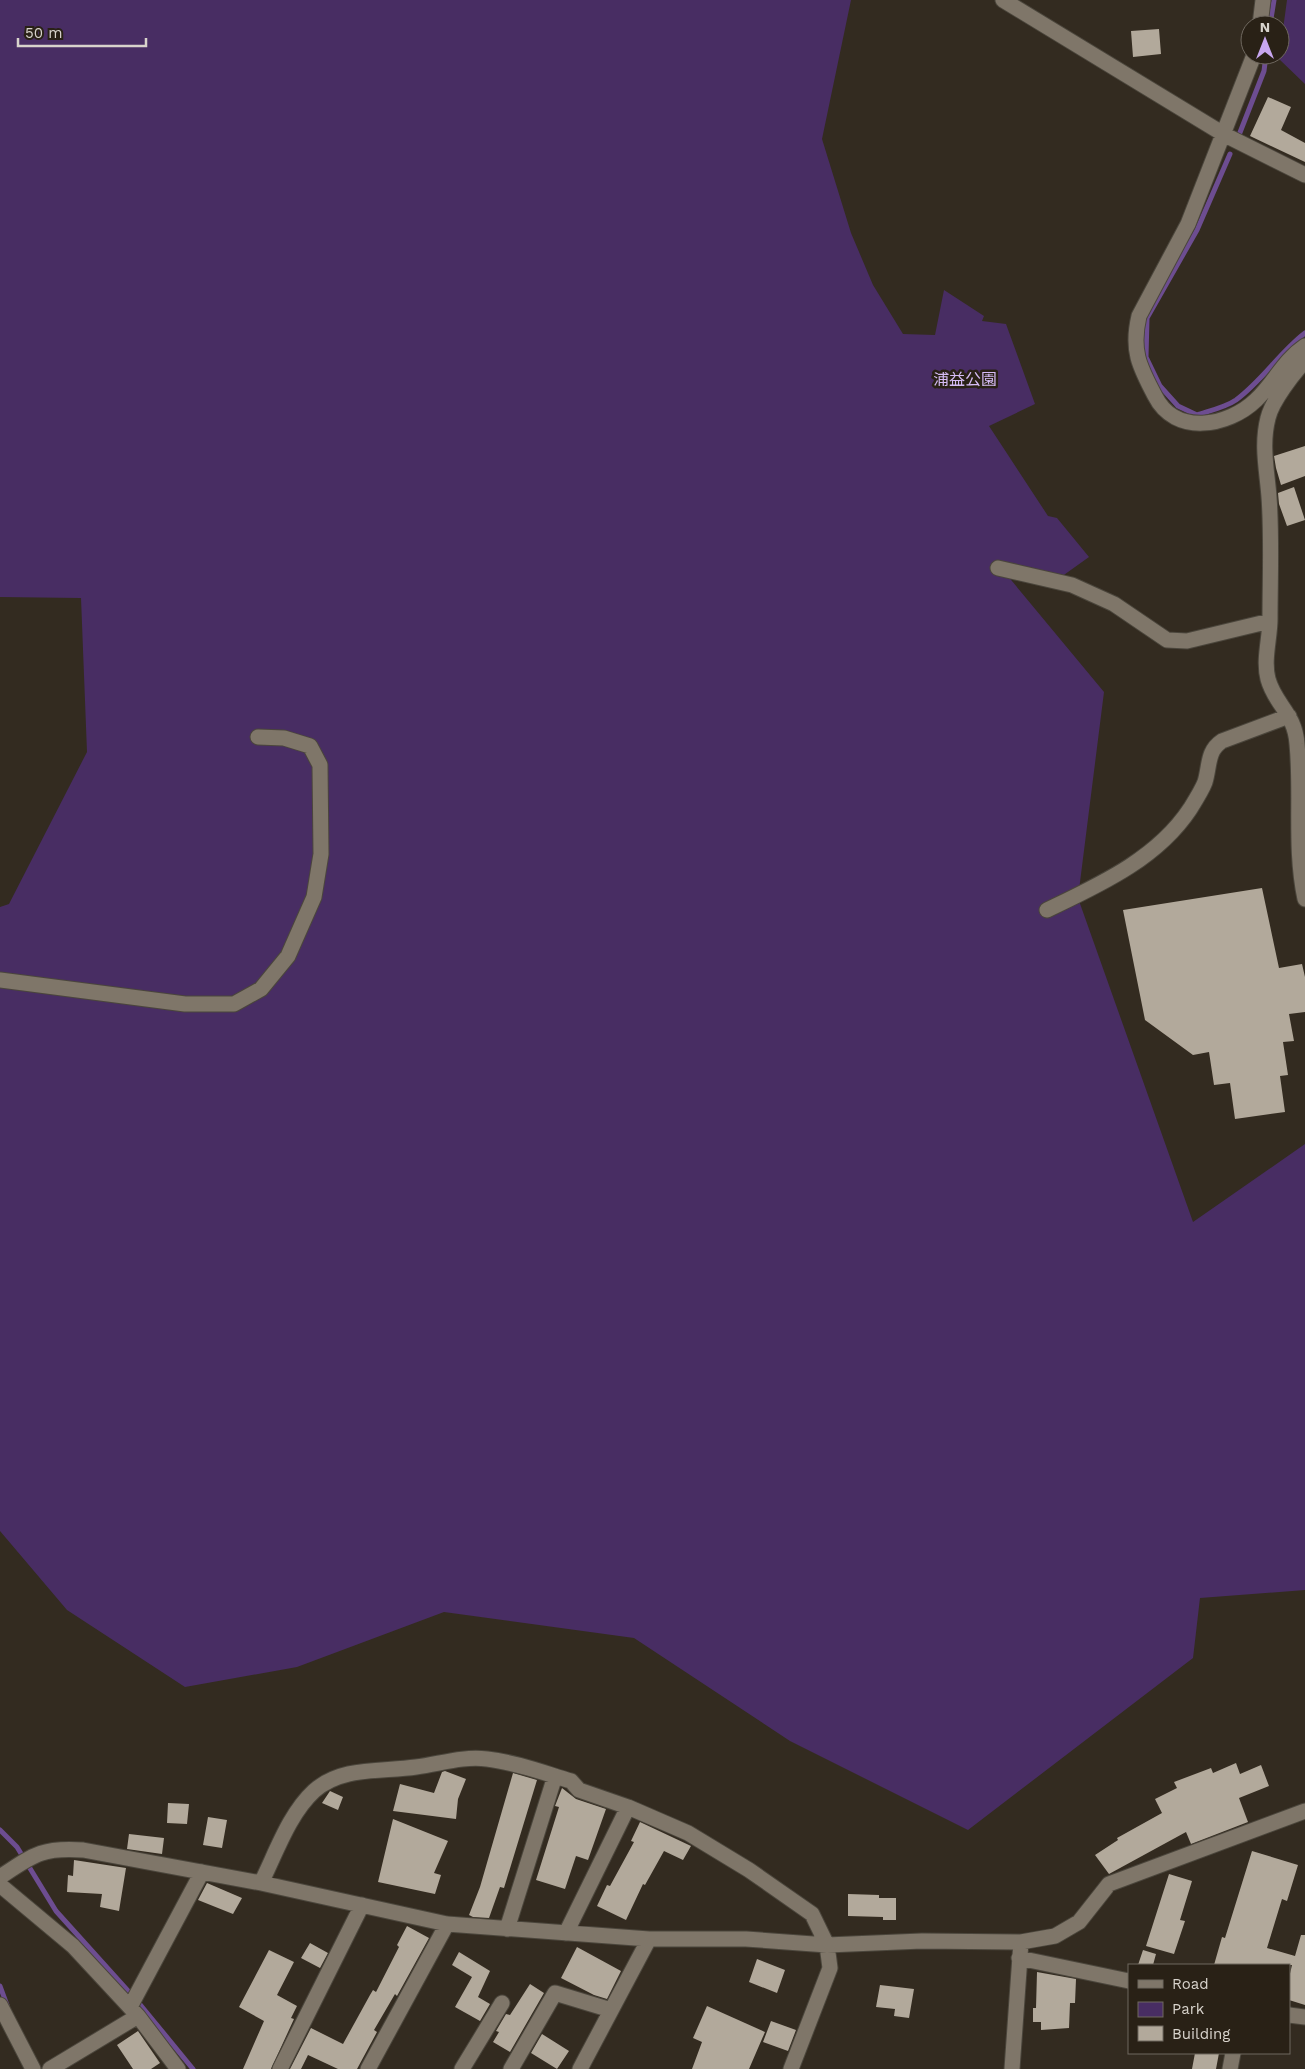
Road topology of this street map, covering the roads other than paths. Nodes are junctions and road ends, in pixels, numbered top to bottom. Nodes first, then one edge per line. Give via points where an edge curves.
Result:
1 (1003, 0) edge
2 (1263, 0) edge
3 (1261, 15) edge
4 (1250, 65) edge
5 (1225, 135) junction
6 (1305, 175) edge
7 (1305, 346) edge
8 (1305, 362) edge
9 (998, 568) dead end
10 (1270, 622) junction
11 (1289, 716) junction
12 (258, 737) dead end
13 (1305, 899) edge
14 (1047, 910) dead end
15 (0, 980) edge
16 (555, 1776) junction
17 (628, 1807) junction
18 (1305, 1811) edge
19 (202, 1872) junction
20 (0, 1877) edge
21 (261, 1882) junction
22 (0, 1885) edge
23 (362, 1906) junction
24 (447, 1924) junction
25 (507, 1929) junction
26 (566, 1933) junction
27 (648, 1940) junction
28 (1021, 1942) junction
29 (827, 1945) junction
30 (1020, 1958) junction
31 (1128, 1981) edge
32 (502, 2003) dead end
33 (0, 2005) edge
34 (134, 2005) junction
35 (611, 2010) junction
36 (1290, 2014) edge
37 (1305, 2018) edge
38 (1233, 2054) edge
39 (33, 2069) edge
40 (50, 2069) edge
41 (178, 2069) edge
42 (280, 2069) edge
43 (368, 2069) edge
44 (462, 2069) edge
45 (511, 2069) edge
46 (580, 2069) edge
47 (791, 2069) edge
48 (1012, 2069) edge
49 (1230, 2069) edge

1 - 5 street
2 - 3 street
4 - 5 street
5 - 6 street
5 - 7 street via 1188,224 1139,316 1135,332 1138,363 1160,406 1170,416 1198,424 1239,412 1257,400 1294,353
8 - 10 street via 1268,416 1264,439 1269,497
9 - 10 street via 1072,586 1114,604 1167,640 1187,641
10 - 11 street via 1268,679
11 - 13 street via 1297,743 1299,866
11 - 14 street via 1214,746 1205,783 1190,810 1165,838 1133,864 1102,883
12 - 15 street via 284,738 310,746 320,765 321,784 321,854 314,897 288,956 261,989 234,1004 185,1004
16 - 17 street via 571,1781 579,1790
16 - 21 street via 489,1759 464,1758 416,1767 355,1772 336,1778 316,1790 300,1807
16 - 25 street
17 - 26 street
17 - 29 street via 688,1833 749,1870 812,1914
18 - 28 street via 1109,1884 1079,1922 1055,1936
19 - 20 street via 67,1849 35,1853
19 - 21 street
19 - 34 street
21 - 23 street
22 - 34 street via 73,1946
23 - 24 street
23 - 42 street
24 - 25 street
24 - 43 street
25 - 26 street
26 - 27 street
27 - 29 street via 746,1939
27 - 35 street
28 - 29 street via 922,1941
28 - 30 street
29 - 47 street via 830,1968
30 - 31 street
30 - 48 street
32 - 44 street
33 - 39 street
34 - 40 street
34 - 41 street
35 - 45 street via 555,1993
35 - 46 street
36 - 37 street
38 - 49 street

